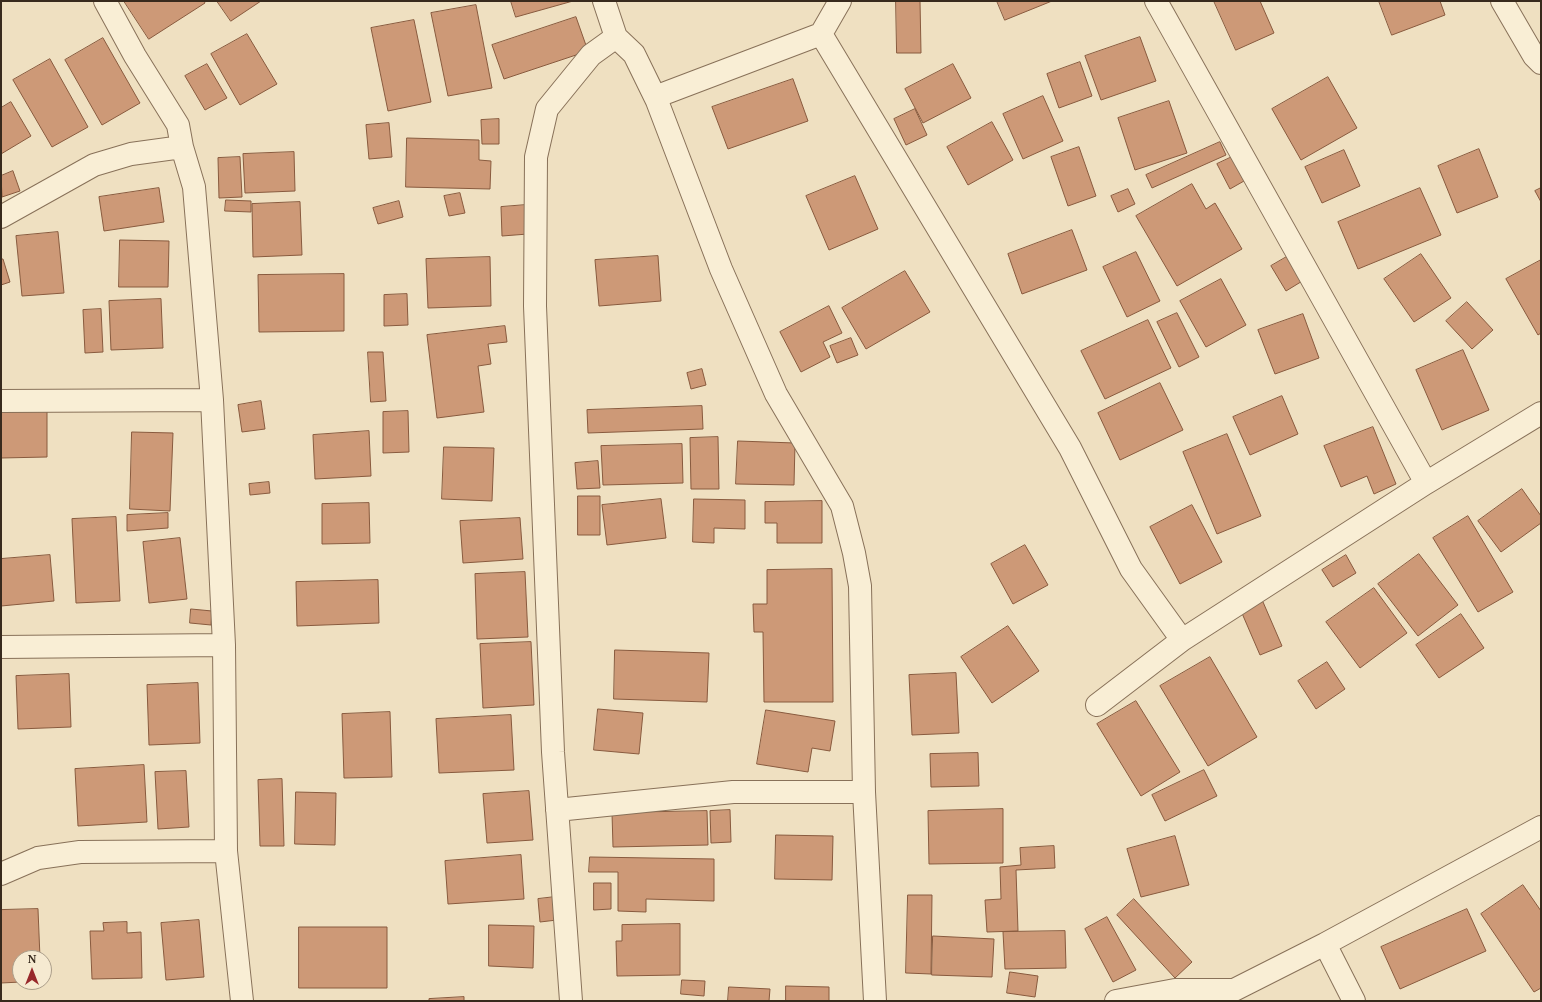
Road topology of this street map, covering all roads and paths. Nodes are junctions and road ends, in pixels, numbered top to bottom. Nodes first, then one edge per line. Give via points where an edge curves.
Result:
1 (105, 1) edge
2 (604, 1) edge
3 (840, 1) edge
4 (1156, 1) edge
5 (1502, 1) edge
6 (821, 34) junction
7 (616, 37) junction
8 (1541, 63) edge
9 (655, 97) junction
10 (182, 147) junction
11 (1, 217) edge
12 (212, 400) junction
13 (1, 401) edge
14 (1541, 413) edge
15 (1426, 483) junction
16 (1182, 640) junction
17 (224, 646) junction
18 (1, 647) edge
19 (1097, 705) dead end
20 (864, 792) junction
21 (556, 810) junction
22 (1541, 827) edge
23 (226, 850) junction
24 (1, 874) edge
25 (1325, 944) junction
26 (242, 1001) edge
27 (571, 1001) edge
28 (875, 1001) edge
29 (1116, 1001) edge
30 (1354, 1001) edge

1 - 10 street via 135,56 178,125
2 - 7 street
3 - 6 street
4 - 15 street
5 - 8 street via 1534,56
6 - 9 street
6 - 16 street via 1070,448 1132,569
7 - 9 street via 634,54
7 - 21 street via 590,55 547,109 536,157 535,306
9 - 20 street via 721,269 776,394 842,506 860,586
10 - 11 street via 131,154 94,165
10 - 12 street via 194,187
12 - 13 street
12 - 17 street
14 - 15 street
15 - 16 street
16 - 19 street
17 - 18 street
17 - 23 street
20 - 21 street via 733,792
20 - 28 street
21 - 27 street
22 - 25 street
23 - 24 street via 80,852 38,858
23 - 26 street
25 - 29 street via 1234,990 1175,990
25 - 30 street

